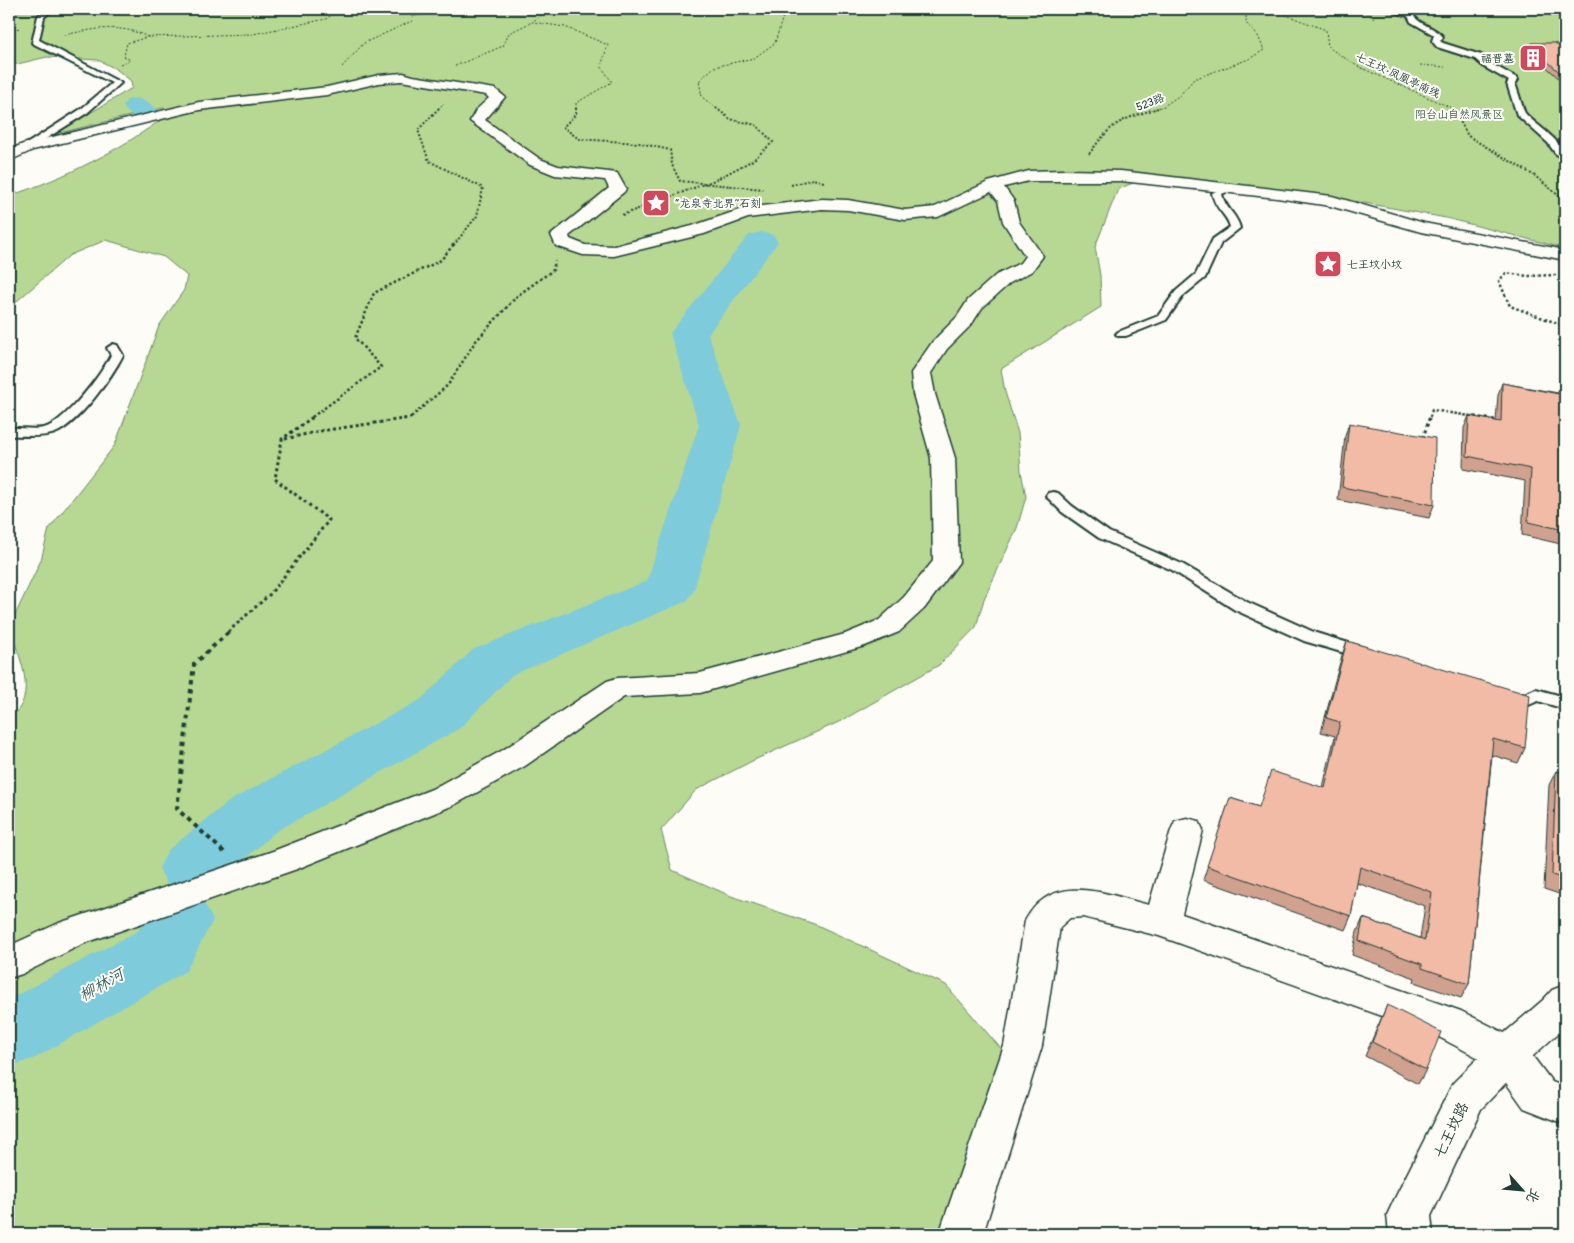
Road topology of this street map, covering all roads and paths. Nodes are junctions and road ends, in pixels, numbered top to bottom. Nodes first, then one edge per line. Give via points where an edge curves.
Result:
1 (32, 9) edge
2 (51, 9) edge
3 (340, 9) edge
4 (414, 9) edge
5 (469, 9) edge
6 (507, 9) edge
7 (588, 9) edge
8 (1246, 9) edge
9 (1270, 9) edge
10 (1390, 9) edge
11 (1510, 9) edge
12 (546, 12) junction
13 (9, 16) edge
14 (413, 16) junction
15 (1565, 18) edge
16 (532, 22) junction
17 (148, 37) junction
18 (36, 38) junction
19 (92, 70) junction
20 (416, 81) junction
21 (446, 85) junction
22 (316, 92) junction
23 (28, 147) junction
24 (9, 156) edge
25 (1565, 156) edge
26 (1063, 174) junction
27 (680, 181) dead end
28 (994, 185) junction
29 (1230, 188) junction
30 (1565, 201) edge
31 (1559, 255) edge
32 (1565, 326) edge
33 (1122, 334) dead end
34 (113, 348) dead end
35 (1504, 421) edge
36 (9, 432) edge
37 (1422, 444) edge
38 (1053, 496) dead end
39 (1384, 660) edge
40 (1495, 693) edge
41 (1565, 703) edge
42 (1187, 830) dead end
43 (247, 873) junction
44 (1162, 922) junction
45 (9, 962) edge
46 (1565, 1001) edge
47 (1508, 1054) junction
48 (1565, 1106) edge
49 (961, 1234) edge
50 (1412, 1234) edge

1 - 13 path
2 - 18 lane via 42,16
3 - 17 path via 326,19 253,34
4 - 14 path
5 - 14 path
6 - 12 path
7 - 12 path
8 - 26 path, 523路 via 1246,23 1258,36 1264,50 1194,79 1180,95 1164,106 1119,121 1106,130 1079,168
9 - 30 path, 七王坟·凤凰亭南线 via 1326,30 1328,47 1357,66 1453,108 1468,136 1535,176
10 - 25 lane via 1411,15 1413,21 1439,37 1436,42 1440,45 1478,57 1514,80 1512,84 1520,113
11 - 15 path
12 - 16 path
14 - 22 path via 412,21 400,28 364,42
16 - 20 path via 509,33 503,46
16 - 27 path via 565,27 608,45 601,66 612,82 576,103 576,114 563,127 579,139 638,143 670,150 672,165
17 - 18 path via 138,30 120,27
17 - 19 path via 127,43 124,56 130,60
18 - 19 lane via 35,41
19 - 23 lane via 117,83 84,111
20 - 21 street
20 - 22 street via 403,77 379,79
21 - 28 street via 490,92 498,97 477,121 535,162 555,170 611,176 618,189 560,235 562,242 583,250 614,251 698,230 745,213 783,208 822,204 905,215 938,212
21 - 43 path via 446,101 418,130 429,161 483,188 477,216 441,260 374,293 355,338 381,366 282,439 275,479 329,520 270,594 194,664 177,808
22 - 23 street via 199,106
23 - 24 street
26 - 28 street via 1029,176
26 - 29 street via 1122,176
28 - 43 street via 1006,201 1011,222 1034,256 1026,267 1003,279 976,304 940,345 921,373 943,458 946,562 889,626 855,640 700,683 618,688 514,758 443,797
29 - 31 street via 1332,201 1421,227
29 - 33 lane via 1217,192 1218,204 1233,218 1235,228 1217,241 1201,276 1180,293 1162,318
31 - 32 path via 1560,274 1528,276 1506,273 1499,281 1510,306
34 - 36 lane via 117,355 112,368 70,416 50,430
35 - 37 path via 1432,410
38 - 39 lane via 1104,535 1177,567 1240,606 1310,637
40 - 41 lane via 1522,702 1536,695
42 - 44 street
43 - 45 street via 72,933
44 - 47 street via 1448,1023
44 - 49 street via 1083,903 1061,904 1043,921 1023,1046
46 - 47 street, 七王坟路
47 - 48 street via 1538,1095
47 - 50 street, 七王坟路 via 1467,1096 1409,1215

